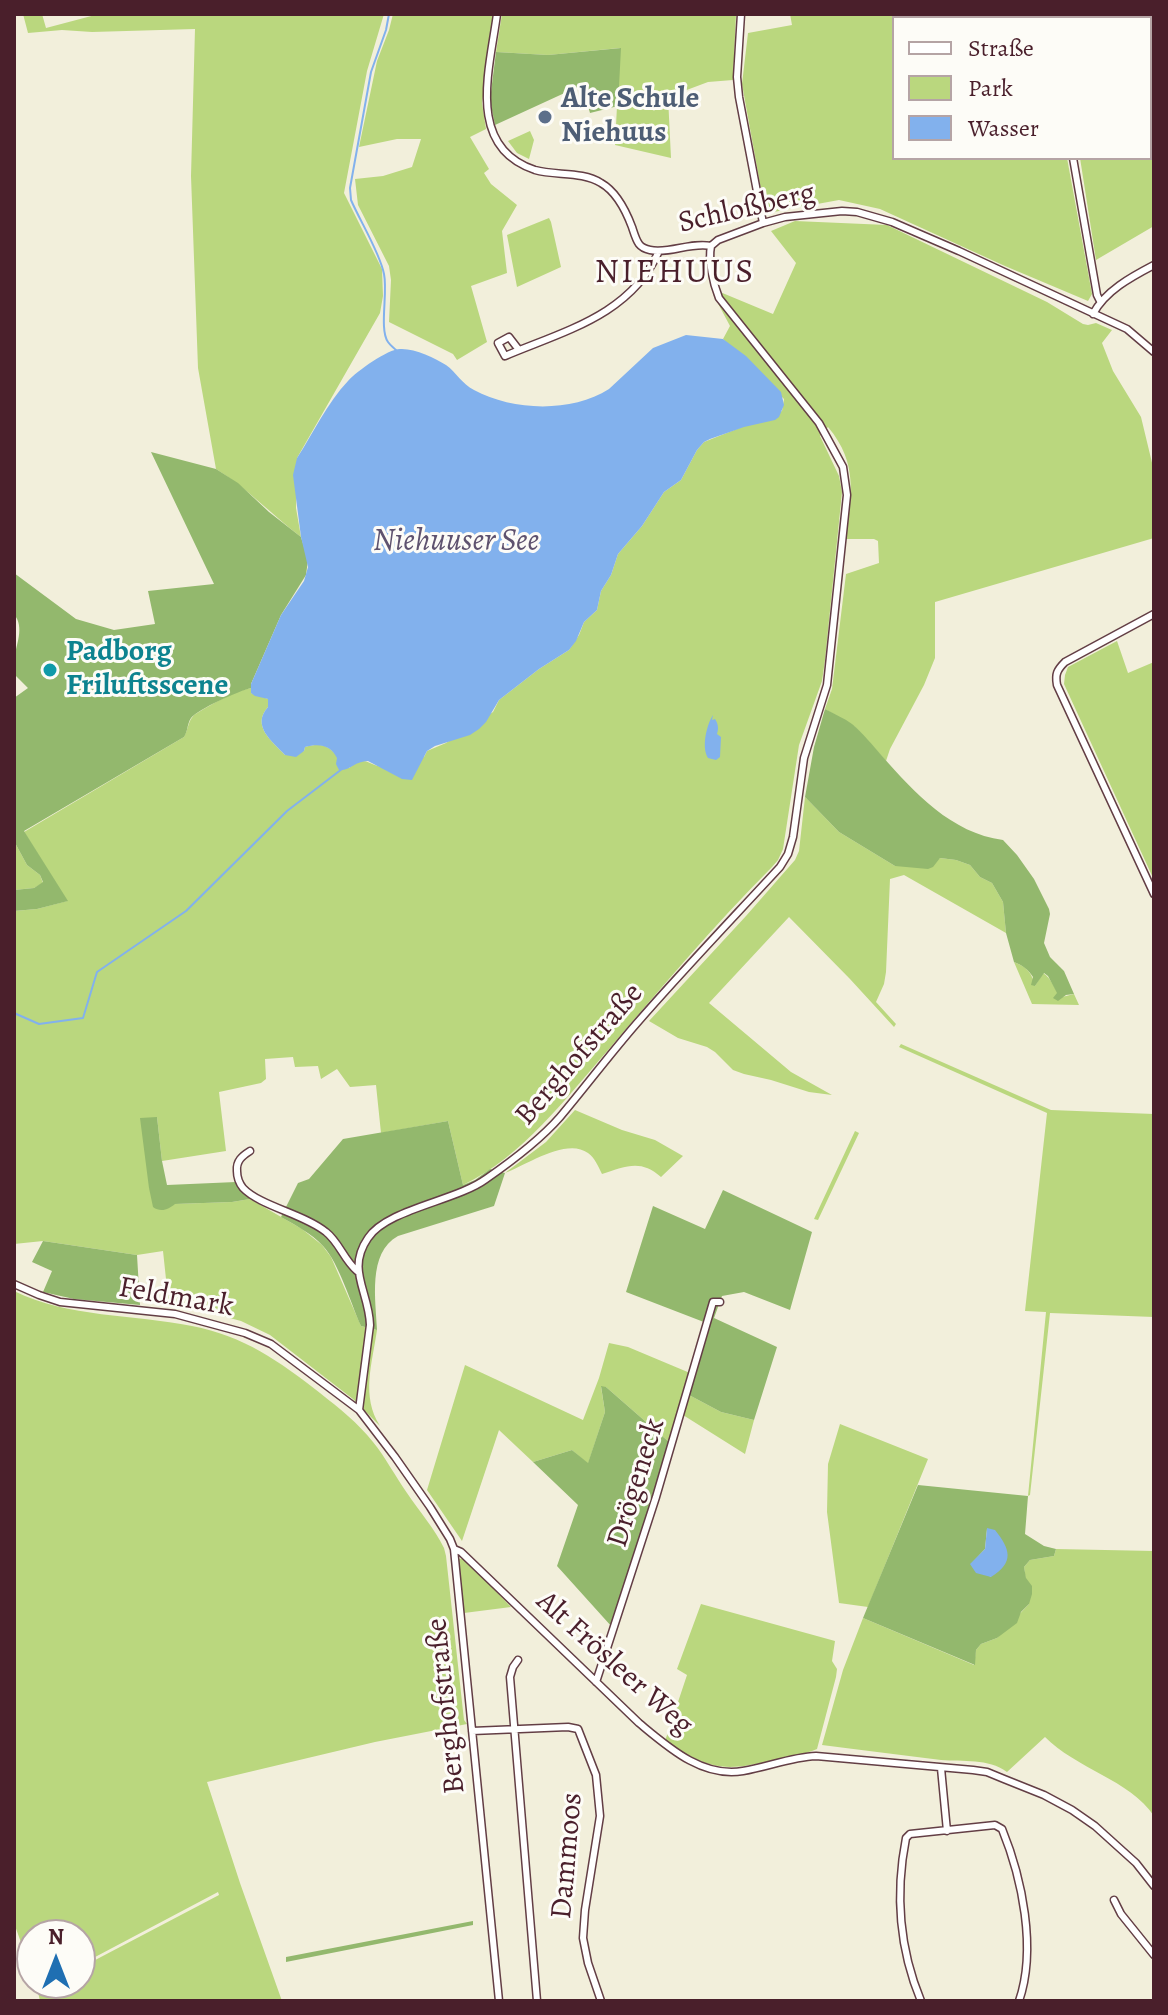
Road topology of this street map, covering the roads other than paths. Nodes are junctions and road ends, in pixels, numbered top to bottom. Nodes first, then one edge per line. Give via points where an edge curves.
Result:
1 (497, 14) edge
2 (741, 14) edge
3 (1073, 160) edge
4 (763, 223) junction
5 (711, 246) junction
6 (659, 251) junction
7 (1154, 265) edge
8 (1100, 301) junction
9 (1093, 314) junction
10 (519, 350) dead end
11 (1154, 352) edge
12 (1154, 614) edge
13 (1154, 894) edge
14 (250, 1151) dead end
15 (357, 1271) junction
16 (14, 1284) edge
17 (720, 1302) dead end
18 (359, 1410) junction
19 (454, 1549) junction
20 (518, 1660) dead end
21 (596, 1682) junction
22 (515, 1728) junction
23 (472, 1731) junction
24 (941, 1768) junction
25 (947, 1831) junction
26 (1154, 1886) edge
27 (1114, 1900) dead end
28 (1154, 1955) edge
29 (499, 2001) edge
30 (537, 2001) edge
31 (601, 2001) edge
32 (921, 2001) edge
33 (1019, 2001) edge

1 - 6 street, Schloßberg via 486,95 500,147 534,169 604,184 627,213 638,243
2 - 4 street via 739,97
3 - 8 street
4 - 5 street, Schloßberg
4 - 9 street, Schloßberg via 842,211 873,216
5 - 6 street, Schloßberg
5 - 15 street, Berghofstraße via 719,298 819,423 846,482 827,685 804,758 788,854 559,1118 483,1182 376,1228 366,1240
6 - 10 street via 639,285 618,304
7 - 8 street
8 - 9 street
9 - 11 street, Schloßberg via 1127,329
12 - 13 street via 1065,662 1055,677
14 - 15 street via 237,1164 243,1189 324,1230
15 - 18 street via 370,1325
16 - 18 street, Feldmark via 60,1302 175,1314 245,1333 271,1344
17 - 21 street, Drögeneck via 713,1302
18 - 19 street, Berghofstraße
19 - 21 street, Alt Frösleer Weg
19 - 23 street, Berghofstraße
20 - 22 street, Dammoos via 510,1677
21 - 24 street, Alt Frösleer Weg via 668,1747 711,1769 743,1771 816,1756
22 - 23 street, Dammoos
22 - 30 street, Dammoos
22 - 31 street, Dammoos via 578,1729 596,1775 600,1816 583,1938
23 - 29 street, Berghofstraße
24 - 25 street
24 - 26 street, Alt Frösleer Weg via 987,1772 1072,1810 1136,1863
25 - 32 street via 907,1836 902,1861 902,1939
25 - 33 street via 995,1825 1002,1829 1025,1913 1026,1961
27 - 28 street

